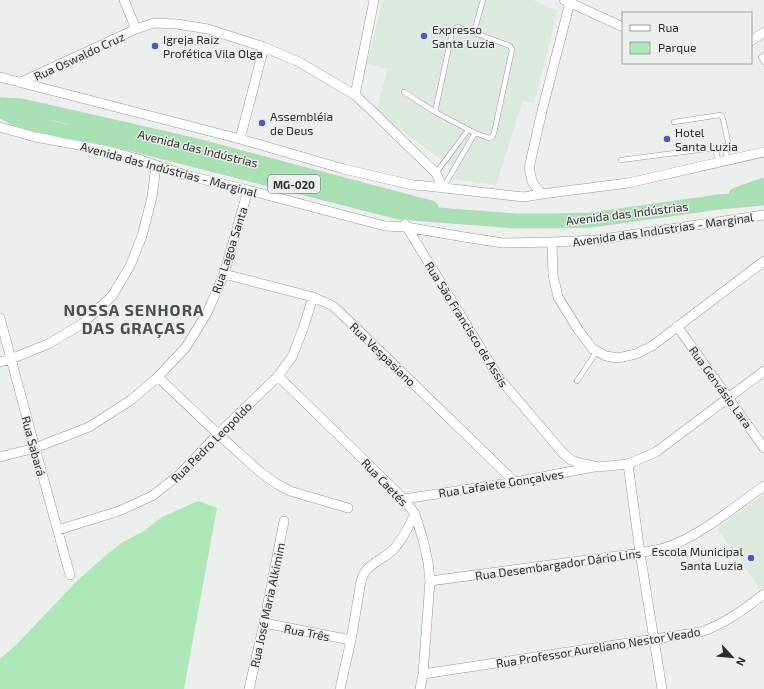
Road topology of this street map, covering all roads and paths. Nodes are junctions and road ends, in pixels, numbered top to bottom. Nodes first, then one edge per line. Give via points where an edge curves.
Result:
1 (124, 0) edge
2 (374, 0) edge
3 (483, 0) edge
4 (569, 1) edge
5 (622, 27) edge
6 (136, 29) junction
7 (474, 32) junction
8 (764, 32) edge
9 (752, 40) edge
10 (264, 47) junction
11 (764, 55) edge
12 (764, 62) edge
13 (0, 77) edge
14 (21, 82) junction
15 (404, 92) dead end
16 (355, 96) junction
17 (0, 105) edge
18 (0, 110) edge
19 (436, 112) junction
20 (674, 122) dead end
21 (0, 128) edge
22 (468, 130) junction
23 (141, 134) junction
24 (475, 134) junction
25 (240, 139) junction
26 (724, 146) junction
27 (122, 148) junction
28 (715, 148) junction
29 (764, 152) edge
30 (306, 157) junction
31 (621, 160) dead end
32 (723, 161) junction
33 (156, 166) junction
34 (344, 169) junction
35 (436, 173) junction
36 (302, 174) junction
37 (340, 184) junction
38 (764, 185) edge
39 (427, 186) junction
40 (443, 188) junction
41 (248, 190) junction
42 (542, 194) junction
43 (764, 198) edge
44 (719, 202) junction
45 (399, 212) junction
46 (764, 215) edge
47 (464, 217) junction
48 (406, 227) junction
49 (552, 242) junction
50 (764, 261) edge
51 (224, 274) junction
52 (313, 297) junction
53 (0, 318) edge
54 (677, 326) junction
55 (597, 351) junction
56 (11, 359) junction
57 (0, 362) edge
58 (764, 371) edge
59 (278, 376) junction
60 (158, 377) junction
61 (577, 381) dead end
62 (728, 398) junction
63 (218, 434) junction
64 (35, 448) junction
65 (764, 448) edge
66 (0, 458) edge
67 (628, 464) junction
68 (598, 467) junction
69 (515, 482) junction
70 (764, 486) edge
71 (404, 499) junction
72 (348, 508) dead end
73 (415, 514) junction
74 (284, 521) dead end
75 (58, 530) junction
76 (640, 553) junction
77 (70, 575) dead end
78 (430, 581) junction
79 (764, 594) edge
80 (264, 623) junction
81 (654, 639) junction
82 (351, 640) junction
83 (423, 674) junction
84 (249, 689) edge
85 (340, 689) edge
86 (420, 689) edge
87 (662, 689) edge

1 - 6 street
2 - 16 street
3 - 7 lane
4 - 5 street
4 - 42 street via 529,168 532,181
6 - 10 street, Rua Oswaldo Cruz via 154,23 177,24 208,29
6 - 14 street, Rua Oswaldo Cruz
7 - 19 lane via 458,27 453,31
7 - 24 lane via 510,46 512,50 493,135 489,138
8 - 9 street
10 - 16 street, Rua Oswaldo Cruz via 299,62
10 - 25 street
11 - 12 lane via 761,57
13 - 14 street
14 - 25 street
15 - 19 lane
16 - 35 street, Rua Oswaldo Cruz
17 - 23 highway, Avenida das Indústrias / MG-020 via 22,106
18 - 27 highway, Avenida das Indústrias / MG-020 via 19,120
19 - 22 lane
20 - 26 lane via 720,115 729,146
21 - 27 street, Avenida das Indústrias - Marginal via 96,148
22 - 24 lane
22 - 35 lane
23 - 27 street via 131,136
23 - 36 highway, Avenida das Indústrias / MG-020
24 - 40 lane
25 - 30 street
26 - 28 lane
26 - 32 lane
27 - 33 street, Avenida das Indústrias - Marginal via 138,159
27 - 45 highway, Avenida das Indústrias / MG-020
28 - 31 lane
28 - 32 lane
29 - 32 street
30 - 34 street
30 - 36 street
32 - 42 street via 628,183
33 - 41 street, Avenida das Indústrias - Marginal
33 - 56 street via 152,197 142,236 130,266 112,296 82,324 48,344
34 - 37 street
34 - 39 street
35 - 39 street
35 - 40 street
36 - 37 highway, Avenida das Indústrias / MG-020
37 - 47 highway, Avenida das Indústrias / MG-020
38 - 44 highway, Avenida das Indústrias / MG-020
39 - 40 street
40 - 42 street via 524,198
41 - 48 street, Avenida das Indústrias - Marginal via 385,226
41 - 51 street, Rua Lagoa Santa
43 - 44 highway, Avenida das Indústrias / MG-020
44 - 47 highway, Avenida das Indústrias / MG-020 via 591,220 516,221
45 - 47 highway, Avenida das Indústrias / MG-020
45 - 48 street, Rua São Francisco de Assis
46 - 49 street, Avenida das Indústrias - Marginal via 596,240
48 - 49 street, Avenida das Indústrias - Marginal via 503,243
48 - 68 street, Rua São Francisco de Assis via 499,378 563,453 571,460
49 - 55 street via 553,275 558,297 578,331
50 - 54 street
51 - 52 street, Rua Vespasiano
51 - 60 street, Rua Lagoa Santa via 207,313 186,347
52 - 59 street, Rua Pedro Leopoldo via 292,356
52 - 69 street, Rua Vespasiano via 333,306
53 - 56 street, Rua Sabará
54 - 55 street via 652,346 636,354 618,358
54 - 62 street, Rua Gervásio Lara
55 - 61 lane
56 - 57 street
56 - 64 street, Rua Sabará
58 - 62 street, Rua São Francisco de Assis
59 - 63 street, Rua Pedro Leopoldo
59 - 71 street, Rua Caetés
60 - 63 street
60 - 64 street, Rua Lagoa Santa via 131,400 89,427
62 - 65 street, Rua Gervásio Lara
62 - 67 street, Rua São Francisco de Assis via 656,452
63 - 72 street via 260,472 290,492
63 - 75 street, Rua Pedro Leopoldo via 179,475 152,496 119,511
64 - 66 street, Rua Lagoa Santa
64 - 75 street, Rua Sabará
67 - 68 street, Rua São Francisco de Assis
67 - 76 street
68 - 69 street, Rua Lafaiete Gonçalves
69 - 71 street, Rua Lafaiete Gonçalves
70 - 76 street, Rua Desembargador Dário Lins via 688,538 665,548
71 - 73 street, Rua Caetés
73 - 78 street, Rua Caetés via 428,562
73 - 82 street via 394,548 364,573
74 - 80 street, Rua José Maria Alkimim
75 - 77 street, Rua Sabará
76 - 78 street, Rua Desembargador Dário Lins
76 - 81 street
78 - 83 street, Rua Caetés
79 - 81 street, Rua Professor Aureliano Nestor Veado via 712,628
80 - 82 street, Rua Três
80 - 84 street, Rua José Maria Alkimim
81 - 83 street, Rua Professor Aureliano Nestor Veado
81 - 87 street
82 - 85 street
83 - 86 street, Rua Caetés

